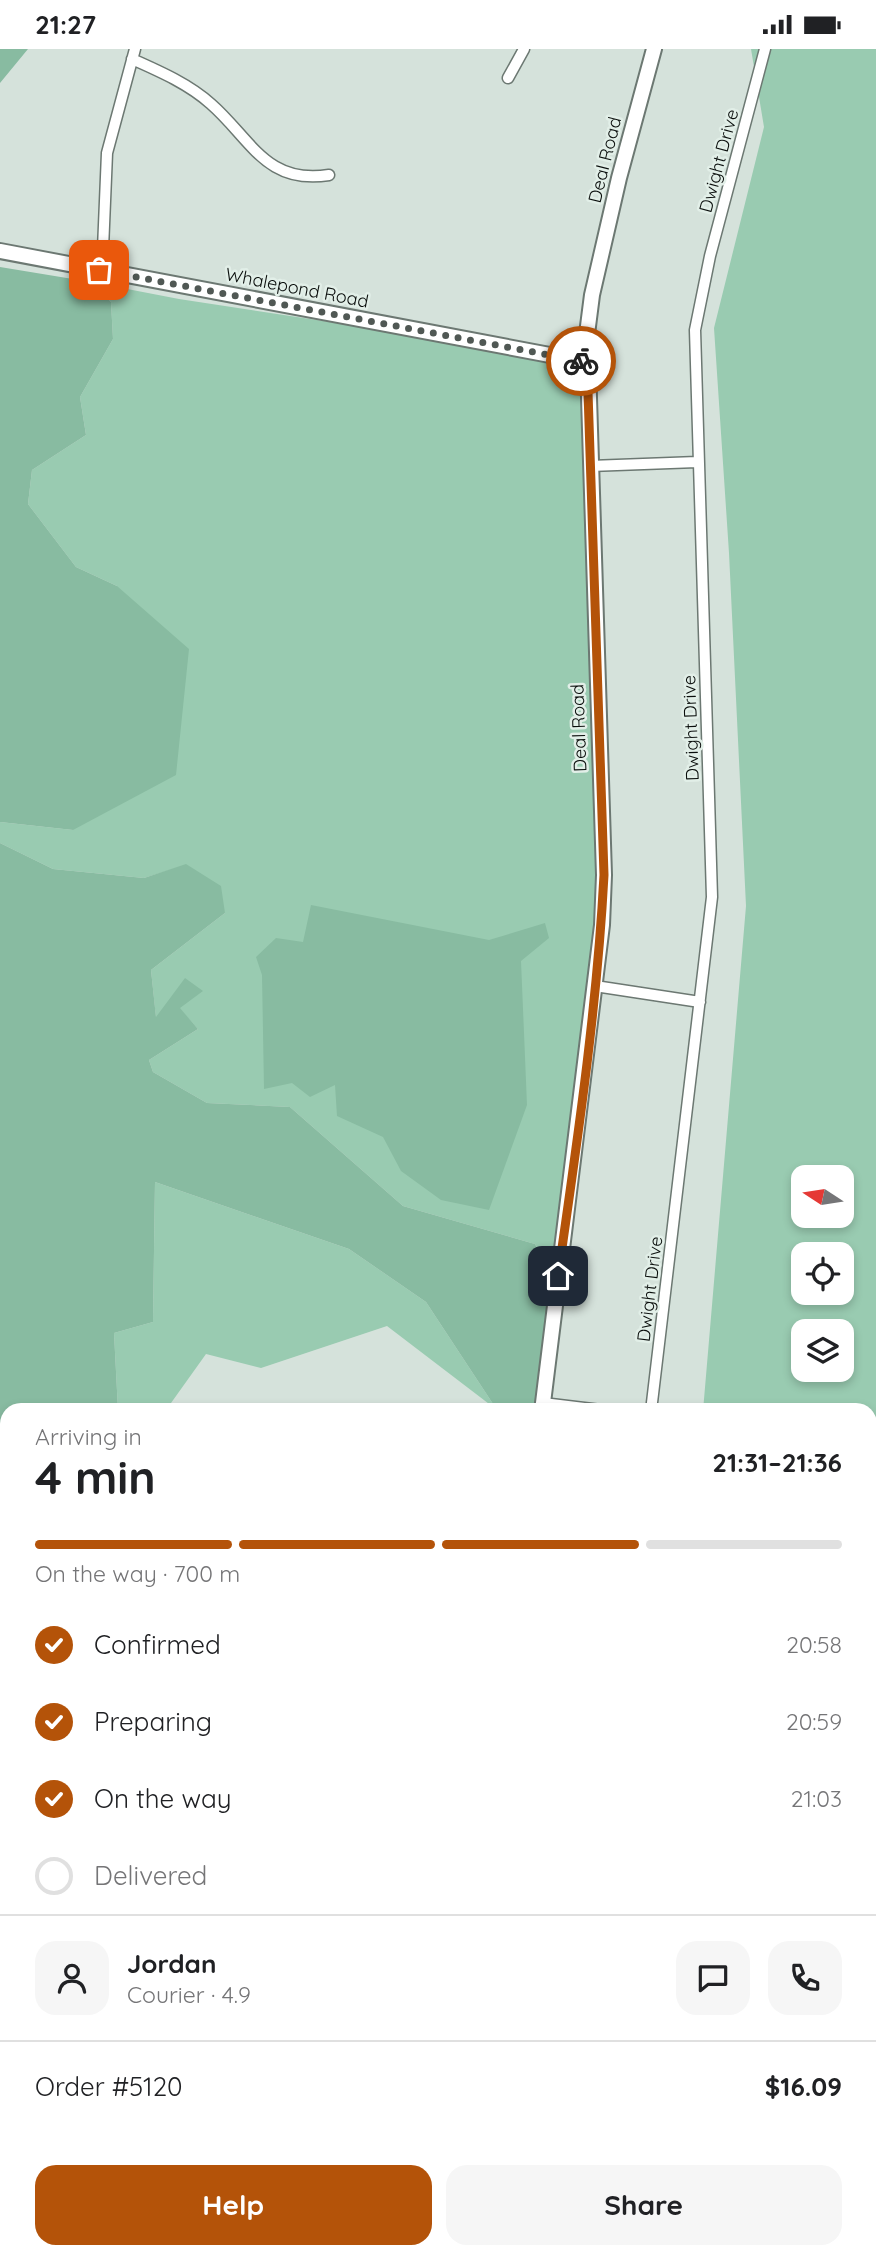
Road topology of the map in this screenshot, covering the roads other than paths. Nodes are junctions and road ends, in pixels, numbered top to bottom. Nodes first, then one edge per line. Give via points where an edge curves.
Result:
1 (524, 49) edge
2 (654, 49) edge
3 (765, 49) edge
4 (133, 54) edge
5 (508, 78) dead end
6 (329, 175) dead end
7 (0, 251) edge
8 (99, 270) junction
9 (587, 362) junction
10 (697, 462) junction
11 (590, 466) junction
12 (595, 986) junction
13 (701, 1002) junction
14 (543, 1403) edge
15 (652, 1403) edge

1 - 5 street
2 - 9 street, Deal Road via 592,295
3 - 10 street, Dwight Drive via 697,309
4 - 6 street via 203,97 274,166 302,177
4 - 8 street via 107,153
7 - 8 street, Whalepond Road
8 - 9 street, Whalepond Road
9 - 11 street, Deal Road
10 - 11 street
10 - 13 street, Dwight Drive via 712,874
11 - 12 street, Deal Road via 604,875
12 - 13 street
12 - 14 street, Deal Road
13 - 15 street, Dwight Drive

